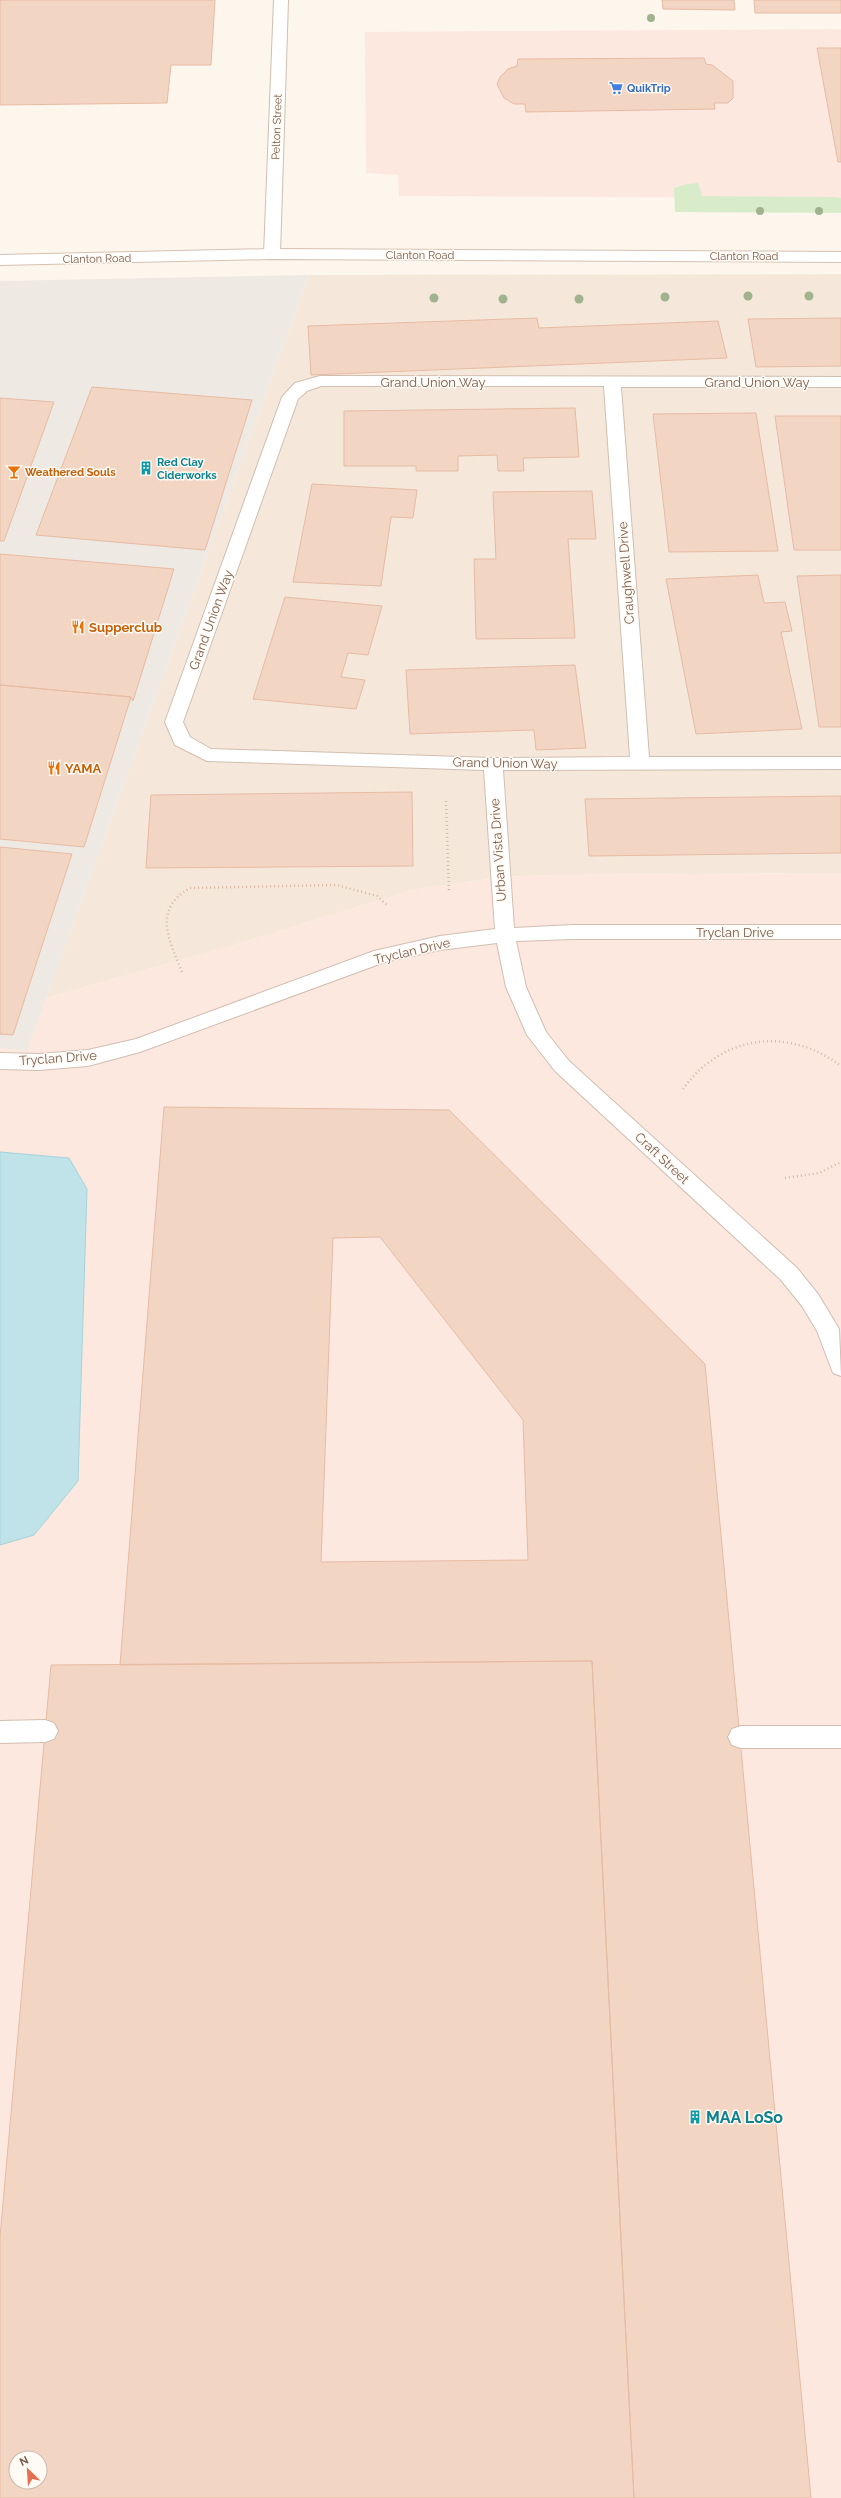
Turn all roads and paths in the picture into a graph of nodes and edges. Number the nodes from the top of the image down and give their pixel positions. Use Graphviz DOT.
graph roads {
  1 [pos="282,0"];
  2 [pos="272,254"];
  3 [pos="841,256"];
  4 [pos="0,260"];
  5 [pos="841,382"];
  6 [pos="612,383"];
  7 [pos="640,763"];
  8 [pos="841,763"];
  9 [pos="494,764"];
  10 [pos="446,796"];
  11 [pos="449,893"];
  12 [pos="388,906"];
  13 [pos="841,932"];
  14 [pos="505,935"];
  15 [pos="182,972"];
  16 [pos="0,1061"];
  17 [pos="840,1065"];
  18 [pos="683,1089"];
  19 [pos="841,1162"];
  20 [pos="785,1178"];
  21 [pos="841,1367"];
  22 [pos="45,1731"];
  23 [pos="0,1732"];
  24 [pos="741,1737"];
  25 [pos="841,1737"];
  1 -- 2 [label="street, Pelton Street"];
  2 -- 3 [label="street, Clanton Road"];
  2 -- 4 [label="street, Clanton Road"];
  5 -- 6 [label="street, Grand Union Way"];
  6 -- 7 [label="street, Craughwell Drive"];
  6 -- 9 [label="street, Grand Union Way"];
  7 -- 8 [label="street, Grand Union Way"];
  7 -- 9 [label="street, Grand Union Way"];
  9 -- 14 [label="street, Urban Vista Drive"];
  10 -- 11 [label="path"];
  12 -- 15 [label="path"];
  13 -- 14 [label="street, Tryclan Drive"];
  14 -- 16 [label="street, Tryclan Drive"];
  14 -- 21 [label="street, Craft Street"];
  17 -- 18 [label="path"];
  19 -- 20 [label="path"];
  22 -- 23 [label="street"];
  24 -- 25 [label="street"];
}
